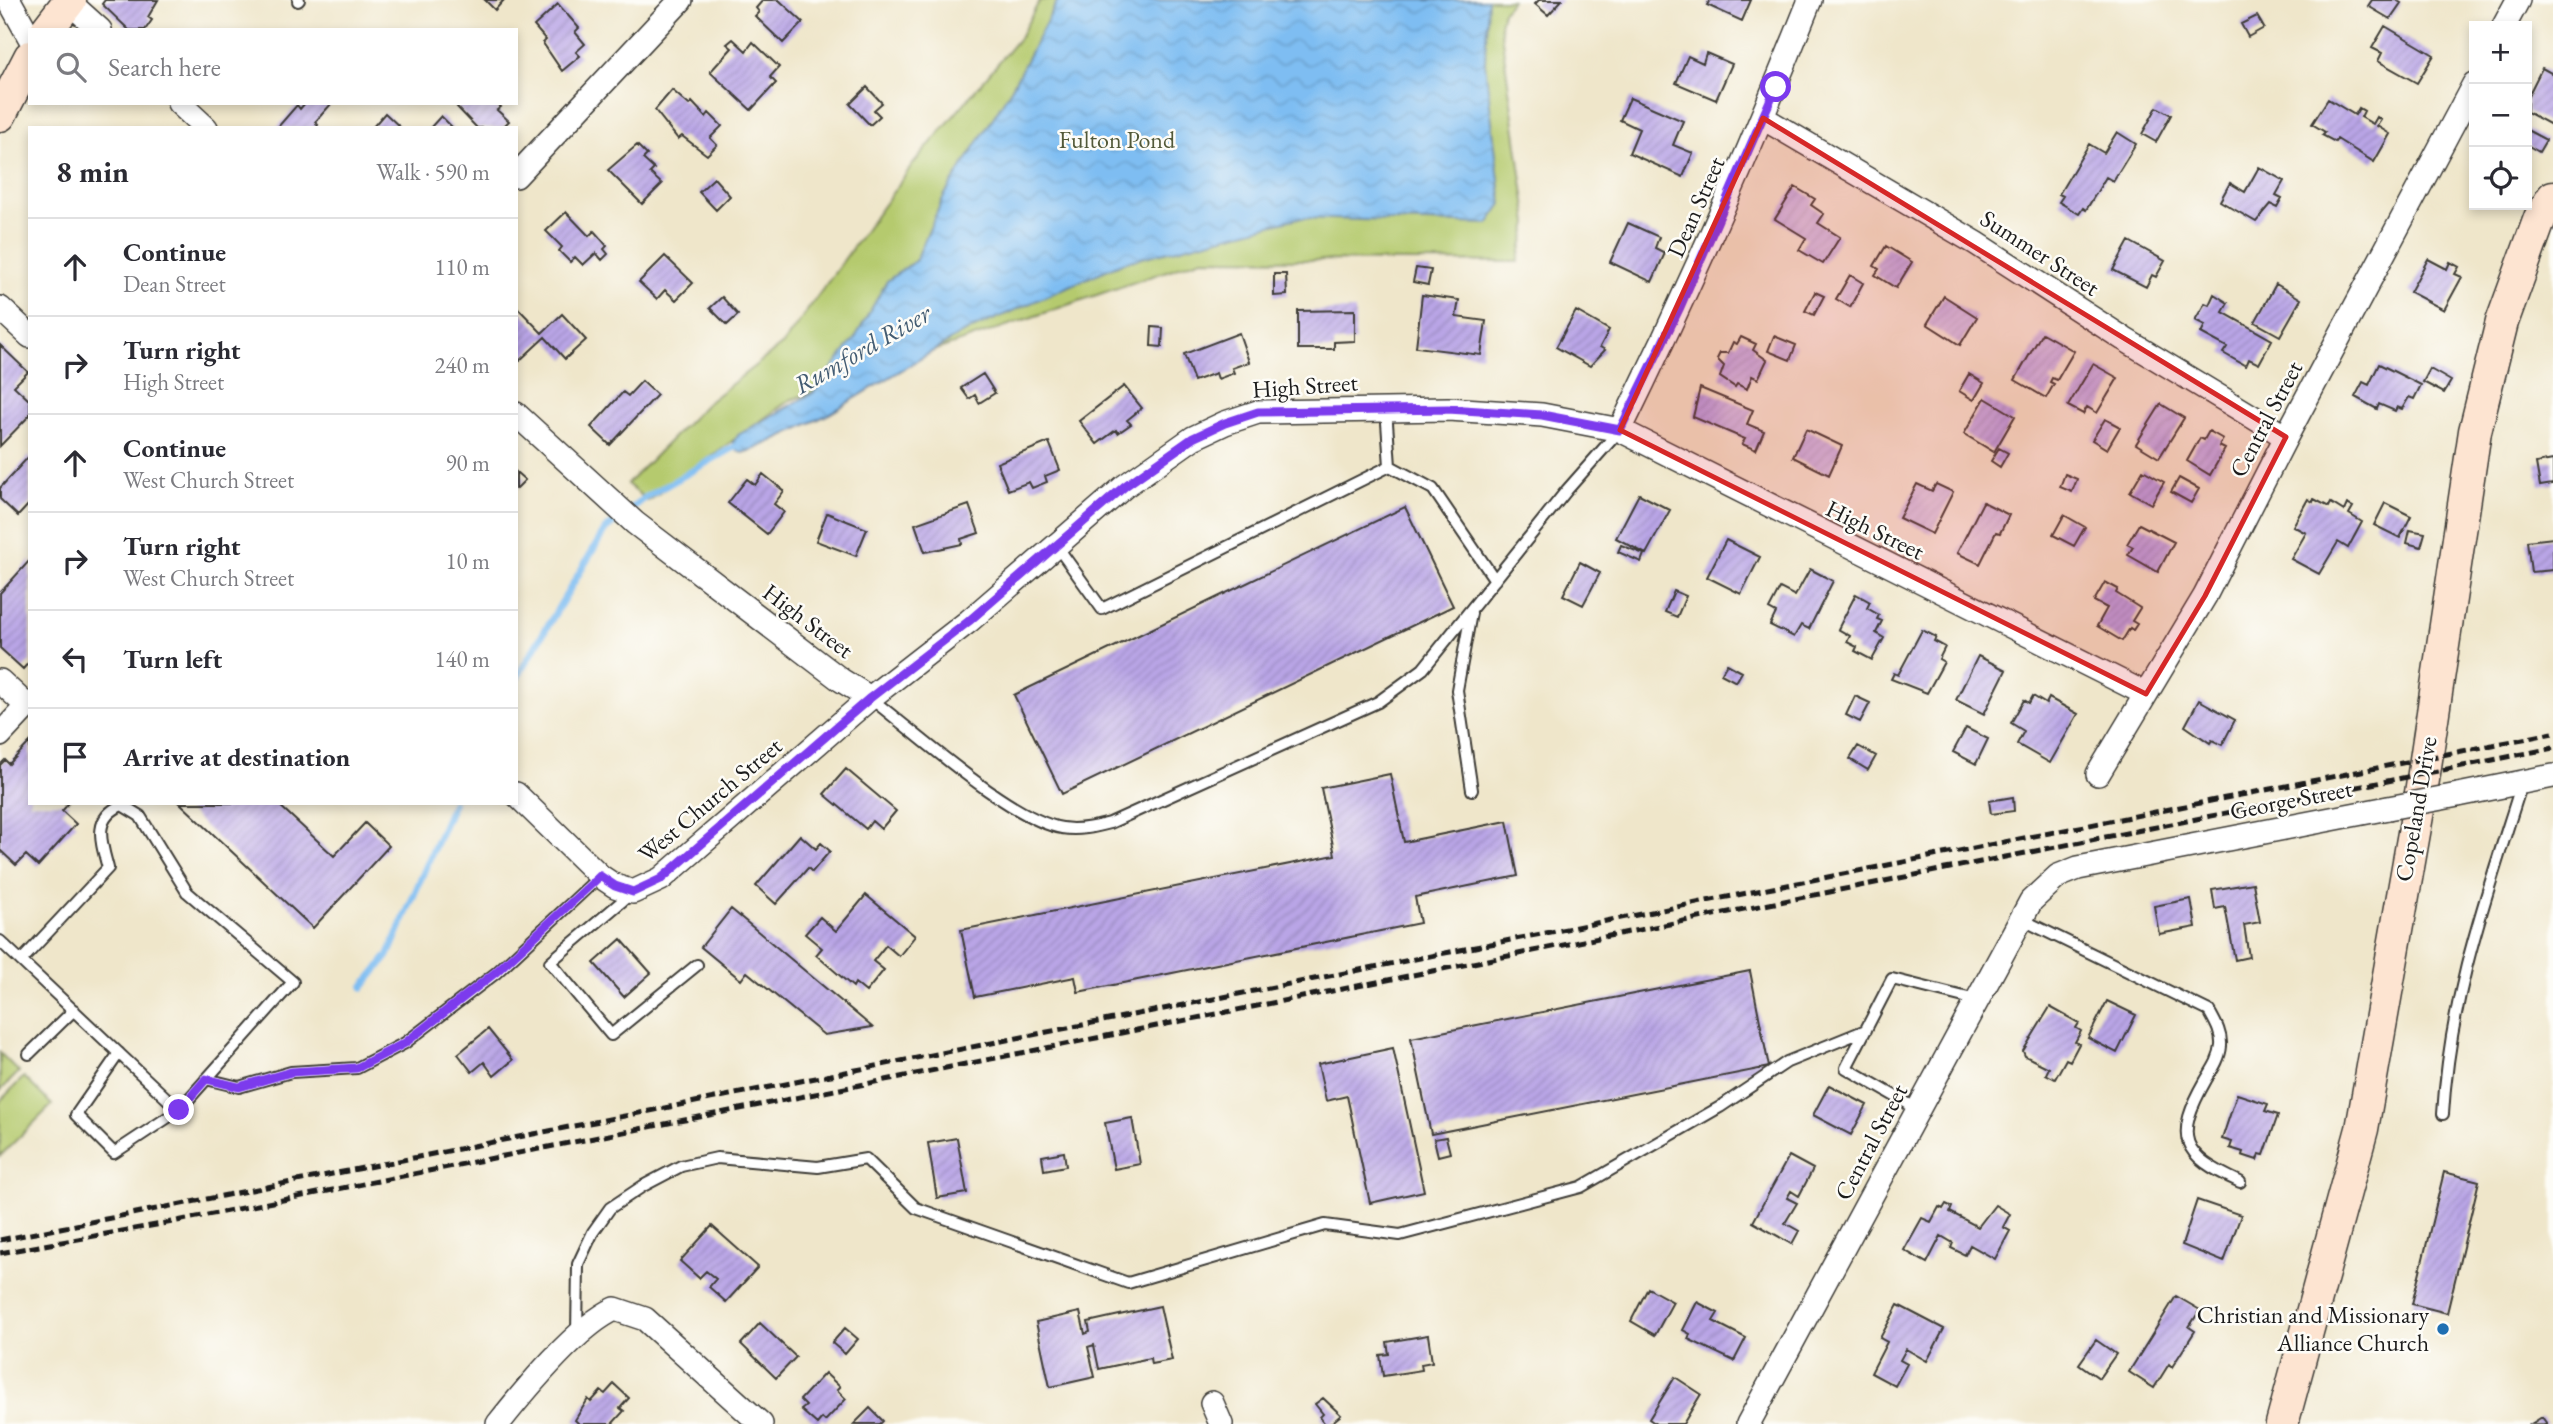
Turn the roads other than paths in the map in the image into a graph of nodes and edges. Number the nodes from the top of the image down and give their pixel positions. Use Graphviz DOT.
graph roads {
  1 [pos="9,0"];
  2 [pos="681,0"];
  3 [pos="1810,0"];
  4 [pos="2518,0"];
  5 [pos="69,1"];
  6 [pos="2507,21"];
  7 [pos="49,28"];
  8 [pos="98,28"];
  9 [pos="28,34"];
  10 [pos="28,57"];
  11 [pos="28,59"];
  12 [pos="0,88"];
  13 [pos="2469,93"];
  14 [pos="181,105"];
  15 [pos="0,115"];
  16 [pos="1763,118"];
  17 [pos="204,126"];
  18 [pos="518,174"];
  19 [pos="2553,197"];
  20 [pos="0,308"];
  21 [pos="28,334"];
  22 [pos="1386,408"];
  23 [pos="518,416"];
  24 [pos="1620,430"];
  25 [pos="2286,437"];
  26 [pos="1390,466"];
  27 [pos="1056,545"];
  28 [pos="1495,580"];
  29 [pos="1472,610"];
  30 [pos="0,681"];
  31 [pos="2146,694"];
  32 [pos="870,698"];
  33 [pos="28,705"];
  34 [pos="0,734"];
  35 [pos="2098,774"];
  36 [pos="2553,776"];
  37 [pos="2522,783"];
  38 [pos="1472,790"];
  39 [pos="518,796"];
  40 [pos="600,876"];
  41 [pos="2043,887"];
  42 [pos="633,892"];
  43 [pos="2021,919"];
  44 [pos="0,941"];
  45 [pos="21,961"];
  46 [pos="697,965"];
  47 [pos="1976,1000"];
  48 [pos="74,1010"];
  49 [pos="1866,1030"];
  50 [pos="119,1053"];
  51 [pos="29,1054"];
  52 [pos="206,1079"];
  53 [pos="179,1110"];
  54 [pos="1919,1110"];
  55 [pos="2443,1114"];
  56 [pos="2240,1182"];
  57 [pos="577,1337"];
  58 [pos="499,1424"];
  59 [pos="761,1424"];
  60 [pos="1748,1424"];
  61 [pos="2282,1424"];
  1 -- 9 [label="street"];
  2 -- 18 [label="street"];
  3 -- 16 [label="street, Dean Street"];
  4 -- 6 [label="street"];
  5 -- 7 [label="main road"];
  5 -- 8 [label="street"];
  10 -- 12 [label="main road"];
  11 -- 15 [label="main road"];
  13 -- 25 [label="street, Central Street"];
  14 -- 17 [label="street"];
  16 -- 24 [label="street, Dean Street"];
  16 -- 25 [label="street, Summer Street"];
  19 -- 61 [label="main road, Copeland Drive"];
  20 -- 21 [label="street"];
  22 -- 24 [label="street, High Street"];
  22 -- 26 [label="lane"];
  22 -- 27 [label="street, High Street"];
  23 -- 32 [label="street, High Street"];
  24 -- 28 [label="lane"];
  24 -- 31 [label="street, High Street"];
  25 -- 31 [label="street, Central Street"];
  26 -- 27 [label="lane"];
  26 -- 28 [label="lane"];
  27 -- 32 [label="street, High Street"];
  28 -- 29 [label="lane"];
  29 -- 32 [label="lane"];
  29 -- 38 [label="lane"];
  30 -- 33 [label="street"];
  31 -- 35 [label="street, Central Street"];
  32 -- 42 [label="street, West Church Street"];
  33 -- 34 [label="street"];
  36 -- 37 [label="street, George Street"];
  37 -- 41 [label="street, George Street, bridge"];
  37 -- 55 [label="lane"];
  39 -- 40 [label="street, West Church Street"];
  40 -- 42 [label="street, West Church Street"];
  40 -- 52 [label="lane"];
  41 -- 43 [label="street, Central Street"];
  42 -- 46 [label="lane"];
  43 -- 47 [label="street, Central Street"];
  43 -- 56 [label="lane"];
  44 -- 45 [label="lane"];
  45 -- 48 [label="lane"];
  45 -- 52 [label="lane"];
  47 -- 49 [label="lane"];
  47 -- 54 [label="street, Central Street"];
  48 -- 50 [label="lane"];
  48 -- 51 [label="lane"];
  49 -- 54 [label="lane"];
  49 -- 57 [label="lane"];
  50 -- 53 [label="lane"];
  50 -- 53 [label="lane"];
  52 -- 53 [label="lane"];
  54 -- 60 [label="street, Central Street"];
  57 -- 58 [label="street"];
  57 -- 59 [label="street"];
}
